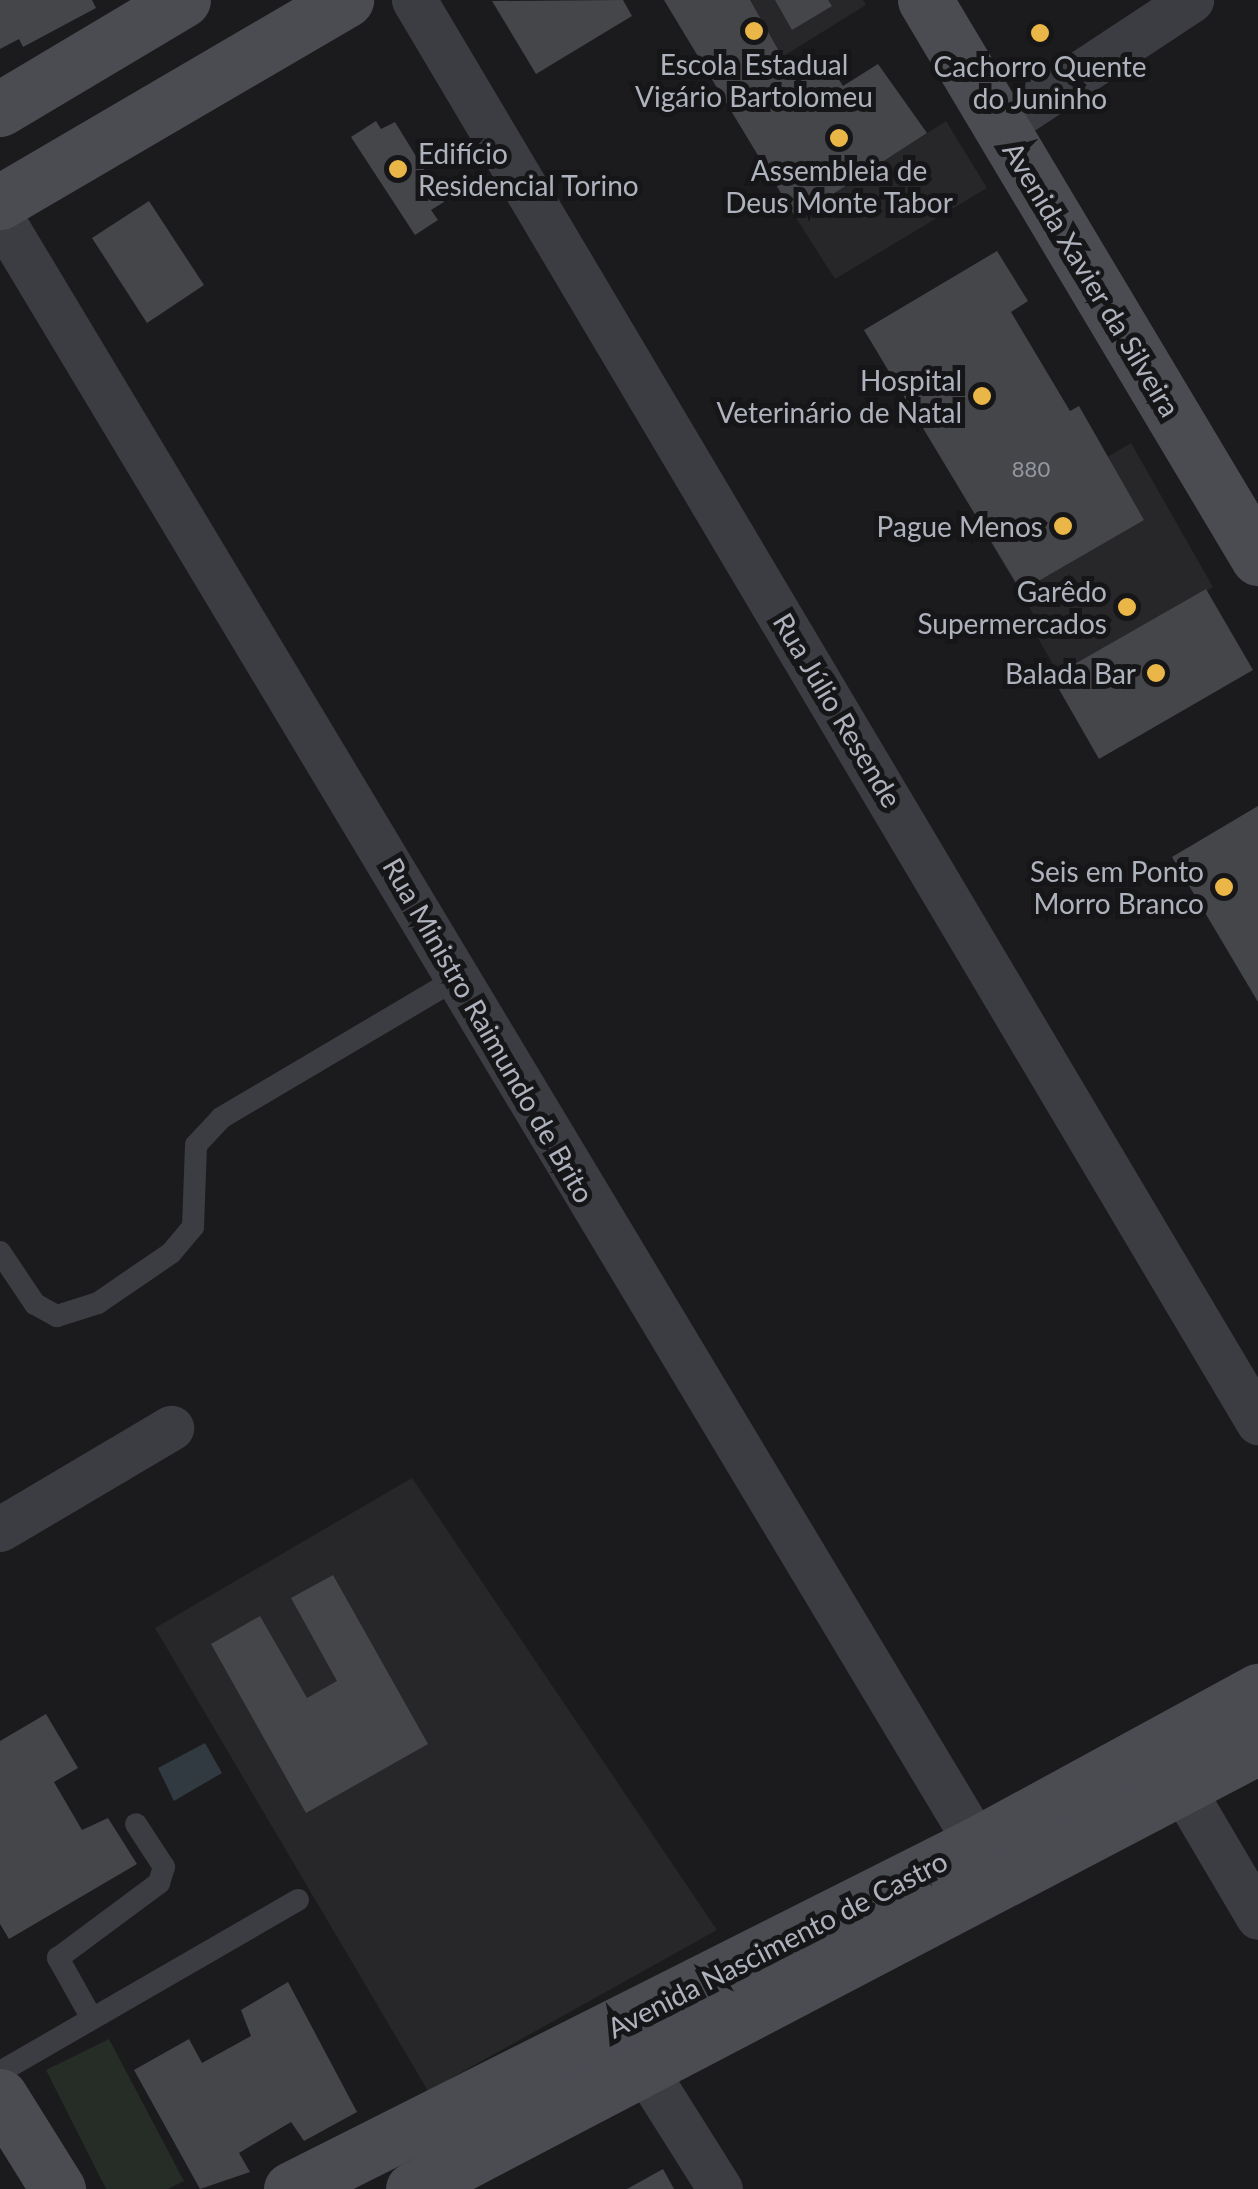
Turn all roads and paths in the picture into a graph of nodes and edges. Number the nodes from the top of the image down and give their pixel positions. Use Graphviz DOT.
graph roads {
  1 [pos="183,0"];
  2 [pos="346,0"];
  3 [pos="414,0"];
  4 [pos="925,0"];
  5 [pos="1191,0"];
  6 [pos="0,109"];
  7 [pos="1000,126"];
  8 [pos="0,202"];
  9 [pos="0,216"];
  10 [pos="1258,558"];
  11 [pos="461,976"];
  12 [pos="0,1252"];
  13 [pos="1258,1422"];
  14 [pos="170,1428"];
  15 [pos="0,1529"];
  16 [pos="1258,1691"];
  17 [pos="1258,1746"];
  18 [pos="1168,1765"];
  19 [pos="136,1824"];
  20 [pos="977,1844"];
  21 [pos="298,1900"];
  22 [pos="1258,1917"];
  23 [pos="91,2017"];
  24 [pos="629,2045"];
  25 [pos="0,2072"];
  26 [pos="0,2096"];
  27 [pos="354,2175"];
  28 [pos="58,2189"];
  29 [pos="290,2189"];
  30 [pos="413,2189"];
  31 [pos="720,2189"];
  1 -- 6 [label="main road"];
  2 -- 8 [label="main road"];
  3 -- 13 [label="street, Rua Júlio Resende"];
  4 -- 7 [label="main road, Avenida Xavier da Silveira"];
  5 -- 7 [label="street"];
  7 -- 10 [label="main road, Avenida Xavier da Silveira"];
  9 -- 11 [label="street, Rua Ministro Raimundo de Brito"];
  11 -- 12 [label="lane"];
  11 -- 20 [label="street, Rua Ministro Raimundo de Brito"];
  14 -- 15 [label="street"];
  16 -- 18 [label="main road, Avenida Nascimento de Castro"];
  17 -- 18 [label="main road, Avenida Nascimento de Castro"];
  18 -- 20 [label="main road, Avenida Nascimento de Castro"];
  18 -- 22 [label="street"];
  18 -- 24 [label="main road, Avenida Nascimento de Castro"];
  19 -- 23 [label="lane"];
  20 -- 24 [label="main road, Avenida Nascimento de Castro"];
  21 -- 23 [label="lane"];
  23 -- 25 [label="lane"];
  24 -- 27 [label="main road, Avenida Nascimento de Castro"];
  24 -- 30 [label="main road, Avenida Nascimento de Castro"];
  24 -- 31 [label="street"];
  26 -- 28 [label="main road"];
  27 -- 29 [label="main road, Avenida Nascimento de Castro"];
}
